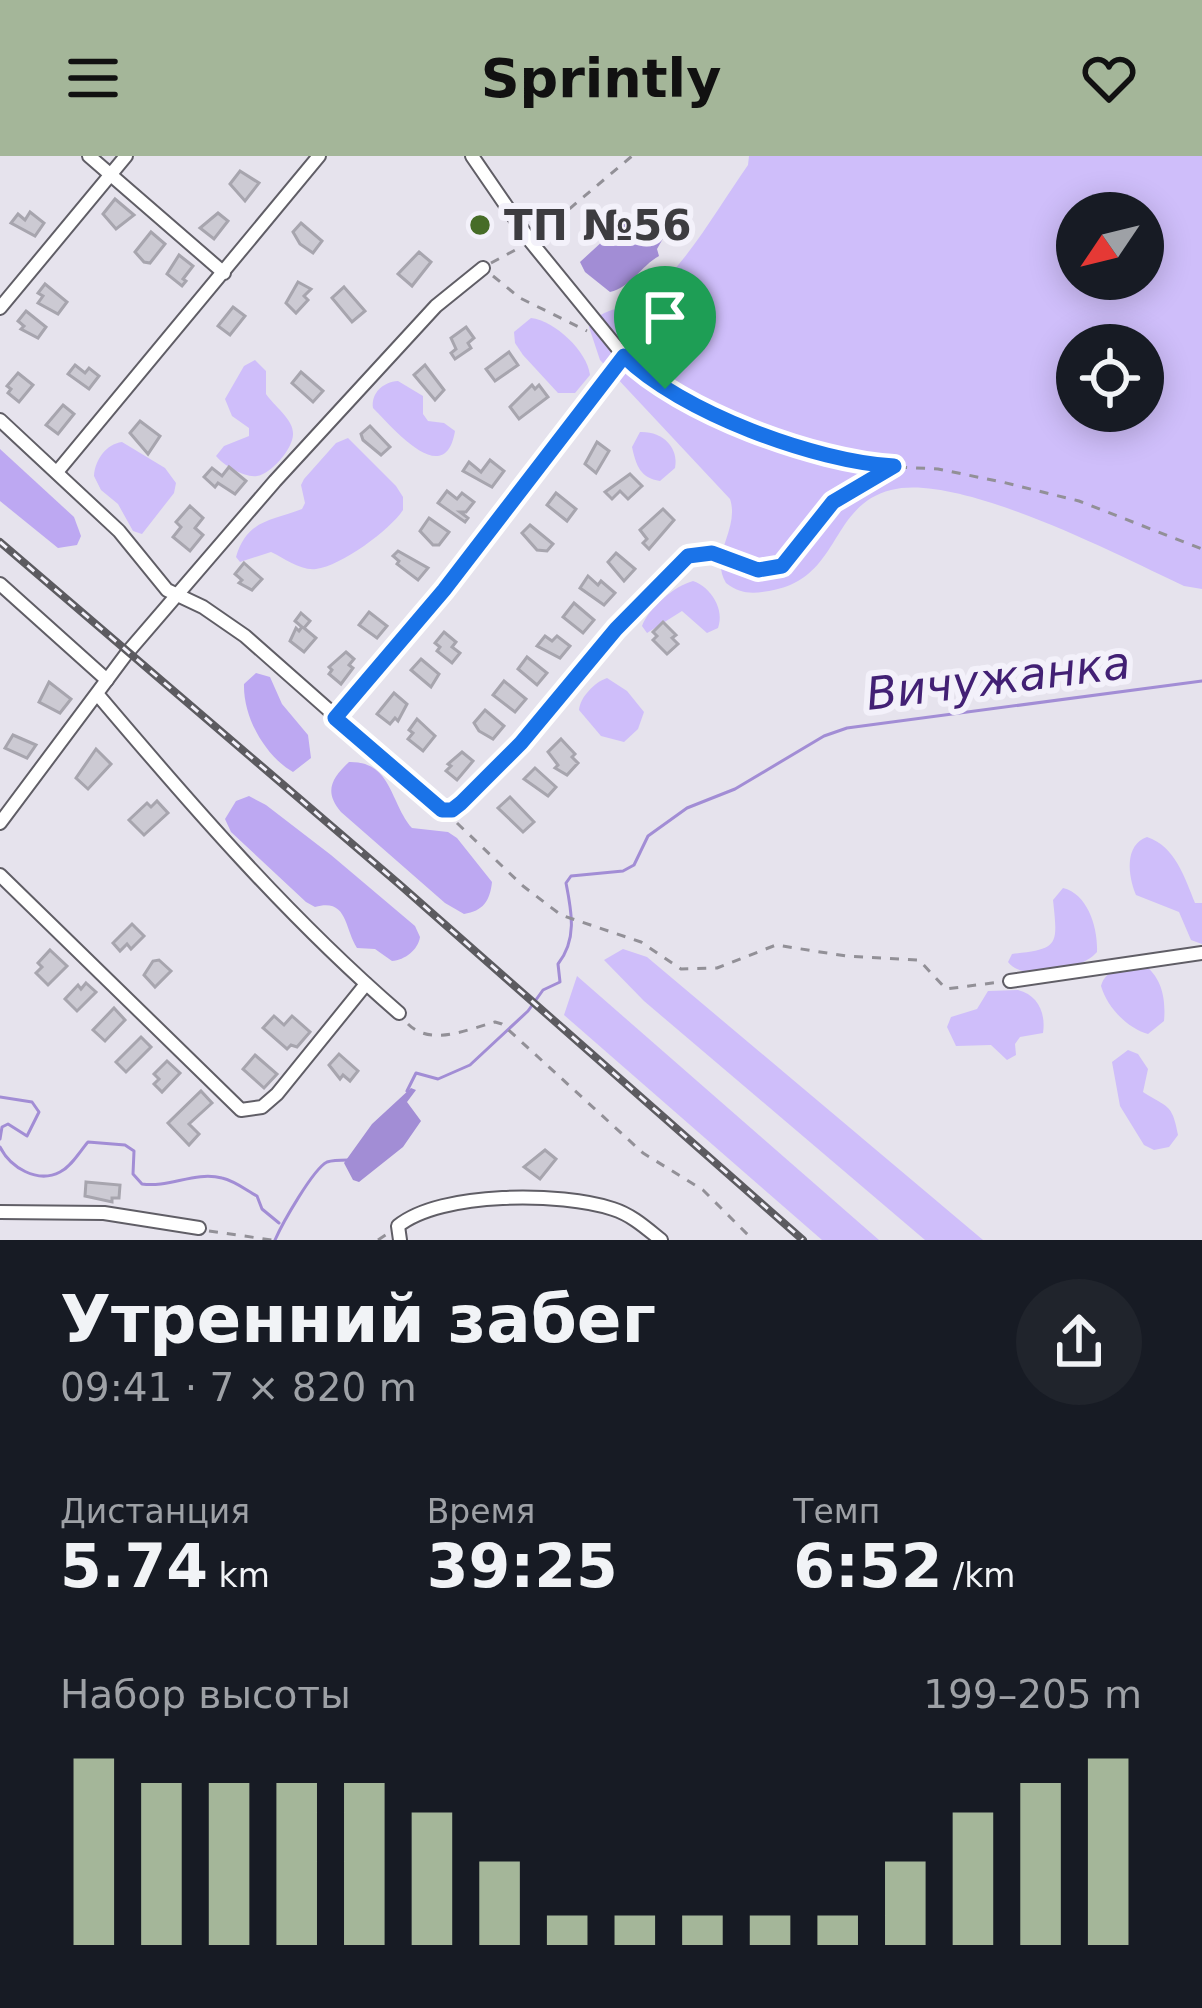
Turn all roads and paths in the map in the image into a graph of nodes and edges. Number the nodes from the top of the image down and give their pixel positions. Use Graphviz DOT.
graph roads {
  1 [pos="89,156"];
  2 [pos="126,156"];
  3 [pos="319,156"];
  4 [pos="472,156"];
  5 [pos="632,156"];
  6 [pos="110,174"];
  7 [pos="531,242"];
  8 [pos="483,268"];
  9 [pos="224,273"];
  10 [pos="0,308"];
  11 [pos="610,343"];
  12 [pos="624,356"];
  13 [pos="0,420"];
  14 [pos="894,466"];
  15 [pos="537,469"];
  16 [pos="57,472"];
  17 [pos="1202,548"];
  18 [pos="688,556"];
  19 [pos="0,584"];
  20 [pos="179,596"];
  21 [pos="107,680"];
  22 [pos="98,694"];
  23 [pos="335,718"];
  24 [pos="442,810"];
  25 [pos="0,823"];
  26 [pos="0,874"];
  27 [pos="1202,953"];
  28 [pos="1010,981"];
  29 [pos="366,984"];
  30 [pos="399,1013"];
  31 [pos="0,1212"];
  32 [pos="199,1228"];
  33 [pos="399,1233"];
  34 [pos="272,1240"];
  35 [pos="661,1240"];
  36 [pos="753,1240"];
  1 -- 6 [label="street"];
  2 -- 6 [label="street"];
  3 -- 9 [label="street"];
  4 -- 7 [label="street"];
  5 -- 7 [label="path"];
  6 -- 9 [label="street"];
  6 -- 10 [label="street"];
  7 -- 8 [label="path"];
  7 -- 11 [label="street"];
  8 -- 11 [label="path"];
  8 -- 20 [label="street"];
  9 -- 16 [label="street"];
  11 -- 12 [label="street"];
  12 -- 14 [label="path"];
  12 -- 15 [label="path"];
  13 -- 16 [label="street"];
  14 -- 17 [label="path"];
  14 -- 18 [label="path"];
  15 -- 23 [label="street"];
  16 -- 20 [label="street"];
  18 -- 24 [label="street"];
  19 -- 21 [label="street"];
  20 -- 21 [label="street"];
  20 -- 23 [label="street"];
  21 -- 22 [label="street"];
  22 -- 25 [label="street"];
  22 -- 29 [label="street"];
  23 -- 24 [label="street"];
  24 -- 28 [label="path"];
  26 -- 29 [label="street"];
  27 -- 28 [label="street"];
  29 -- 30 [label="street"];
  30 -- 36 [label="path"];
  31 -- 32 [label="street"];
  32 -- 34 [label="path"];
  33 -- 35 [label="street"];
}
